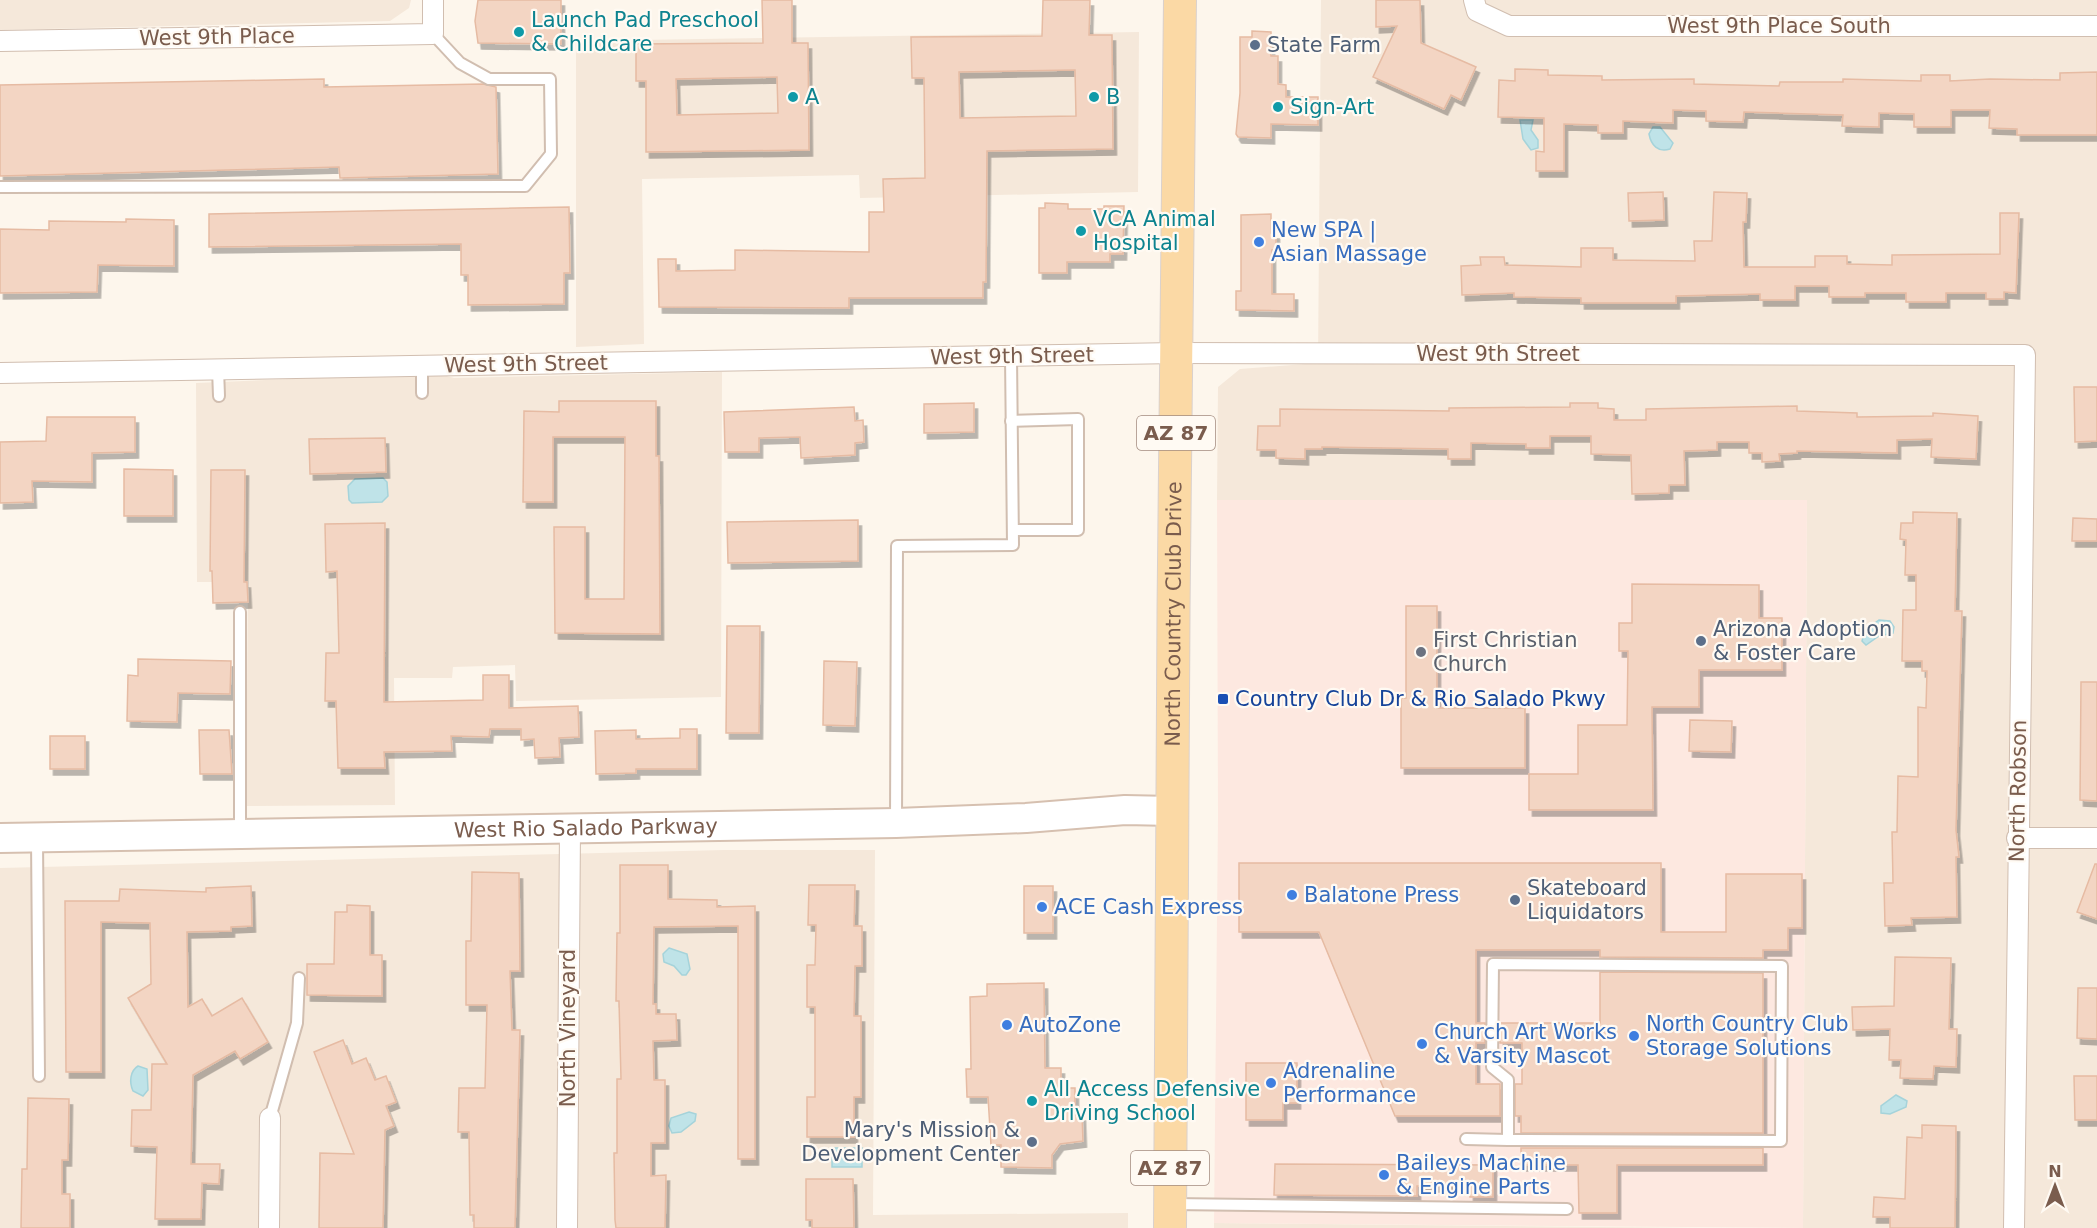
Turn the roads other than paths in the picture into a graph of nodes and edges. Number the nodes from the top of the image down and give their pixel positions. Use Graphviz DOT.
graph roads {
  1 [pos="432,0"];
  2 [pos="1180,0"];
  3 [pos="1474,0"];
  4 [pos="2097,26"];
  5 [pos="433,34"];
  6 [pos="0,41"];
  7 [pos="0,187"];
  8 [pos="1176,353"];
  9 [pos="2025,355"];
  10 [pos="1011,356"];
  11 [pos="422,366"];
  12 [pos="218,369"];
  13 [pos="0,373"];
  14 [pos="422,393"];
  15 [pos="219,396"];
  16 [pos="1011,420"];
  17 [pos="1013,530"];
  18 [pos="240,612"];
  19 [pos="1172,811"];
  20 [pos="896,823"];
  21 [pos="570,828"];
  22 [pos="240,833"];
  23 [pos="37,837"];
  24 [pos="0,838"];
  25 [pos="2017,838"];
  26 [pos="2097,838"];
  27 [pos="299,978"];
  28 [pos="39,1076"];
  29 [pos="270,1118"];
  30 [pos="1466,1139"];
  31 [pos="1508,1140"];
  32 [pos="1567,1209"];
  33 [pos="1170,1216"];
  34 [pos="269,1228"];
  35 [pos="567,1228"];
  36 [pos="2014,1228"];
  1 -- 5 [label="street"];
  2 -- 8 [label="main road, North Country Club Drive / AZ 87"];
  3 -- 4 [label="street, West 9th Place South"];
  5 -- 6 [label="street, West 9th Place"];
  5 -- 7 [label="lane"];
  8 -- 9 [label="street, West 9th Street"];
  8 -- 10 [label="street, West 9th Street"];
  8 -- 19 [label="main road, North Country Club Drive / AZ 87"];
  9 -- 25 [label="street, North Robson"];
  10 -- 11 [label="street, West 9th Street"];
  10 -- 16 [label="lane"];
  11 -- 12 [label="street, West 9th Street"];
  11 -- 14 [label="lane"];
  12 -- 13 [label="street, West 9th Street"];
  12 -- 15 [label="lane"];
  16 -- 17 [label="lane"];
  16 -- 17 [label="lane"];
  17 -- 20 [label="lane"];
  18 -- 22 [label="lane"];
  19 -- 20 [label="main road, West Rio Salado Parkway"];
  19 -- 33 [label="main road, North Country Club Drive / AZ 87"];
  20 -- 21 [label="main road, West Rio Salado Parkway"];
  21 -- 22 [label="main road, West Rio Salado Parkway"];
  21 -- 35 [label="street, North Vineyard"];
  22 -- 23 [label="main road, West Rio Salado Parkway"];
  23 -- 24 [label="main road, West Rio Salado Parkway"];
  23 -- 28 [label="lane"];
  25 -- 26 [label="street"];
  25 -- 36 [label="street, North Robson"];
  27 -- 29 [label="lane"];
  29 -- 34 [label="street"];
  30 -- 31 [label="lane"];
  31 -- 31 [label="lane"];
  32 -- 33 [label="lane"];
}
